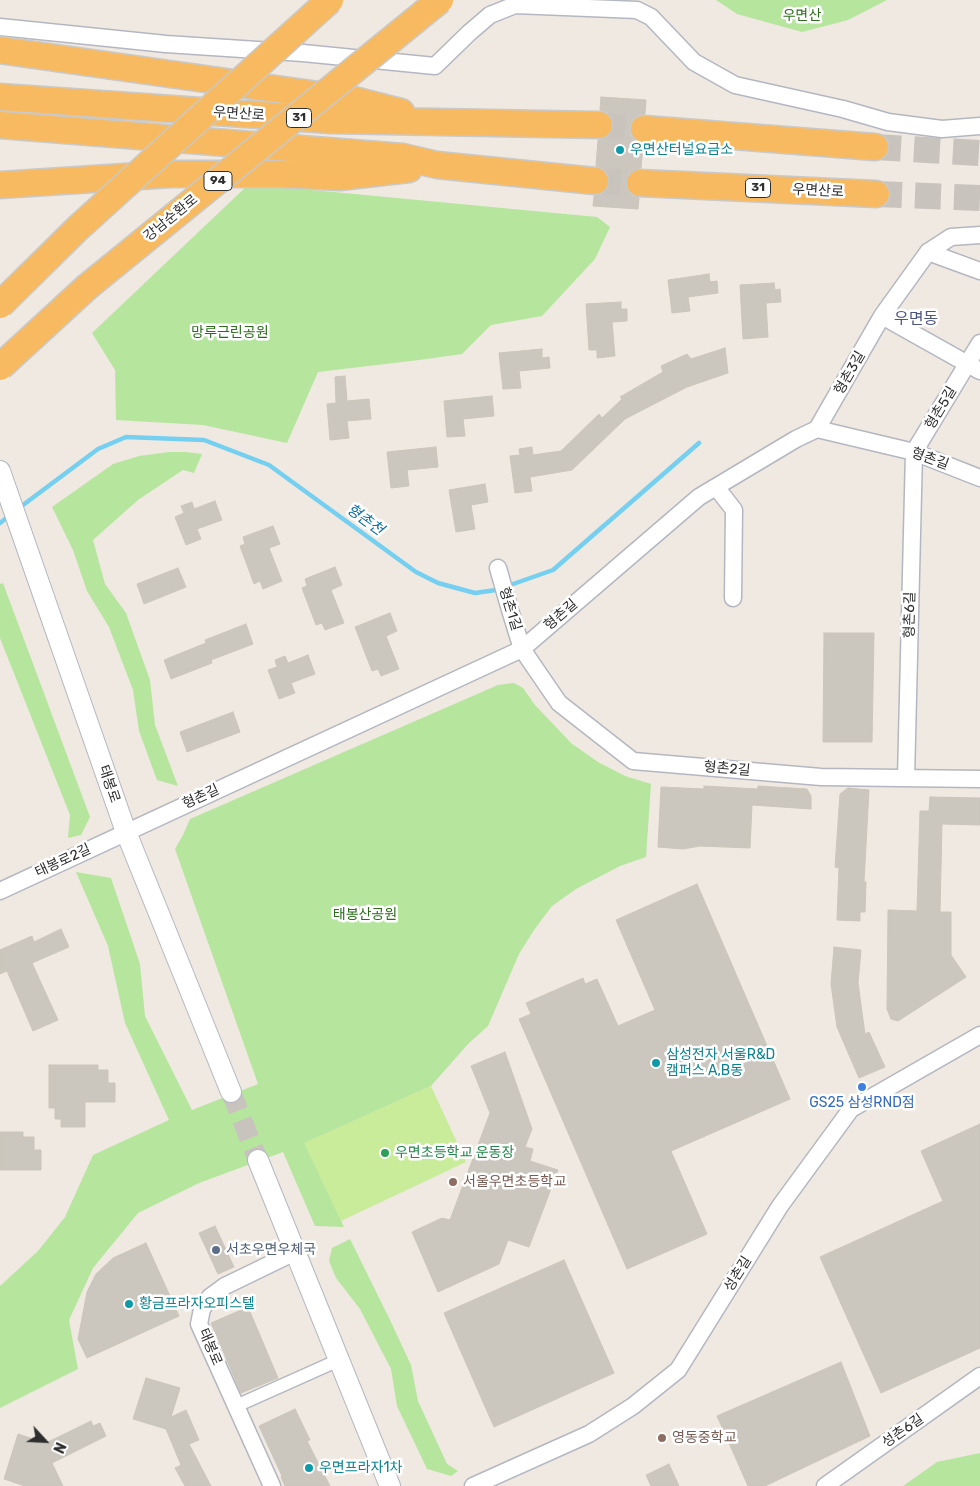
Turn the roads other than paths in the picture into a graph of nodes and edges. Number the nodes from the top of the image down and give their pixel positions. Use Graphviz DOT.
graph roads {
  1 [pos="330,0"];
  2 [pos="440,0"];
  3 [pos="0,27"];
  4 [pos="0,50"];
  5 [pos="0,97"];
  6 [pos="443,123"];
  7 [pos="0,125"];
  8 [pos="599,125"];
  9 [pos="980,126"];
  10 [pos="644,129"];
  11 [pos="875,147"];
  12 [pos="437,166"];
  13 [pos="595,180"];
  14 [pos="640,182"];
  15 [pos="0,186"];
  16 [pos="876,194"];
  17 [pos="980,235"];
  18 [pos="928,252"];
  19 [pos="980,271"];
  20 [pos="0,305"];
  21 [pos="882,316"];
  22 [pos="980,343"];
  23 [pos="0,367"];
  24 [pos="974,368"];
  25 [pos="817,429"];
  26 [pos="914,452"];
  27 [pos="0,471"];
  28 [pos="980,478"];
  29 [pos="716,487"];
  30 [pos="498,568"];
  31 [pos="733,598"];
  32 [pos="522,649"];
  33 [pos="906,778"];
  34 [pos="980,779"];
  35 [pos="126,832"];
  36 [pos="0,891"];
  37 [pos="980,1035"];
  38 [pos="230,1092"];
  39 [pos="258,1160"];
  40 [pos="295,1252"];
  41 [pos="339,1360"];
  42 [pos="980,1376"];
  43 [pos="236,1406"];
  44 [pos="272,1486"];
  45 [pos="390,1486"];
  46 [pos="473,1486"];
  47 [pos="826,1486"];
  1 -- 20 [label="highway, bridge"];
  2 -- 23 [label="highway, 강남순환로 / 94, bridge"];
  3 -- 9 [label="street"];
  4 -- 6 [label="highway"];
  5 -- 6 [label="highway, 우면산로 / 31"];
  6 -- 8 [label="highway, 우면산로 / 31"];
  7 -- 12 [label="highway, 31"];
  10 -- 11 [label="highway"];
  12 -- 13 [label="highway, 31"];
  12 -- 15 [label="highway"];
  14 -- 16 [label="highway, 우면산로 / 31"];
  17 -- 18 [label="street"];
  18 -- 19 [label="street"];
  18 -- 21 [label="street, 형촌3길"];
  21 -- 24 [label="street"];
  21 -- 25 [label="street, 형촌3길"];
  22 -- 24 [label="street, 형촌5길"];
  24 -- 26 [label="street, 형촌5길"];
  25 -- 26 [label="street, 형촌길"];
  25 -- 29 [label="street, 형촌길"];
  26 -- 28 [label="street, 형촌길"];
  26 -- 33 [label="street, 형촌6길"];
  27 -- 35 [label="street, 태봉로"];
  29 -- 31 [label="street"];
  29 -- 32 [label="street, 형촌길"];
  30 -- 32 [label="street, 형촌1길"];
  32 -- 33 [label="street, 형촌2길"];
  32 -- 35 [label="street, 형촌길"];
  33 -- 34 [label="street, 형촌2길"];
  35 -- 36 [label="street, 태봉로2길"];
  35 -- 38 [label="street, 태봉로"];
  37 -- 46 [label="street, 성촌길"];
  39 -- 40 [label="street"];
  40 -- 41 [label="street"];
  40 -- 43 [label="street, 태봉로"];
  41 -- 43 [label="street"];
  41 -- 45 [label="street"];
  42 -- 47 [label="street, 성촌6길"];
  43 -- 44 [label="street, 태봉로"];
}
